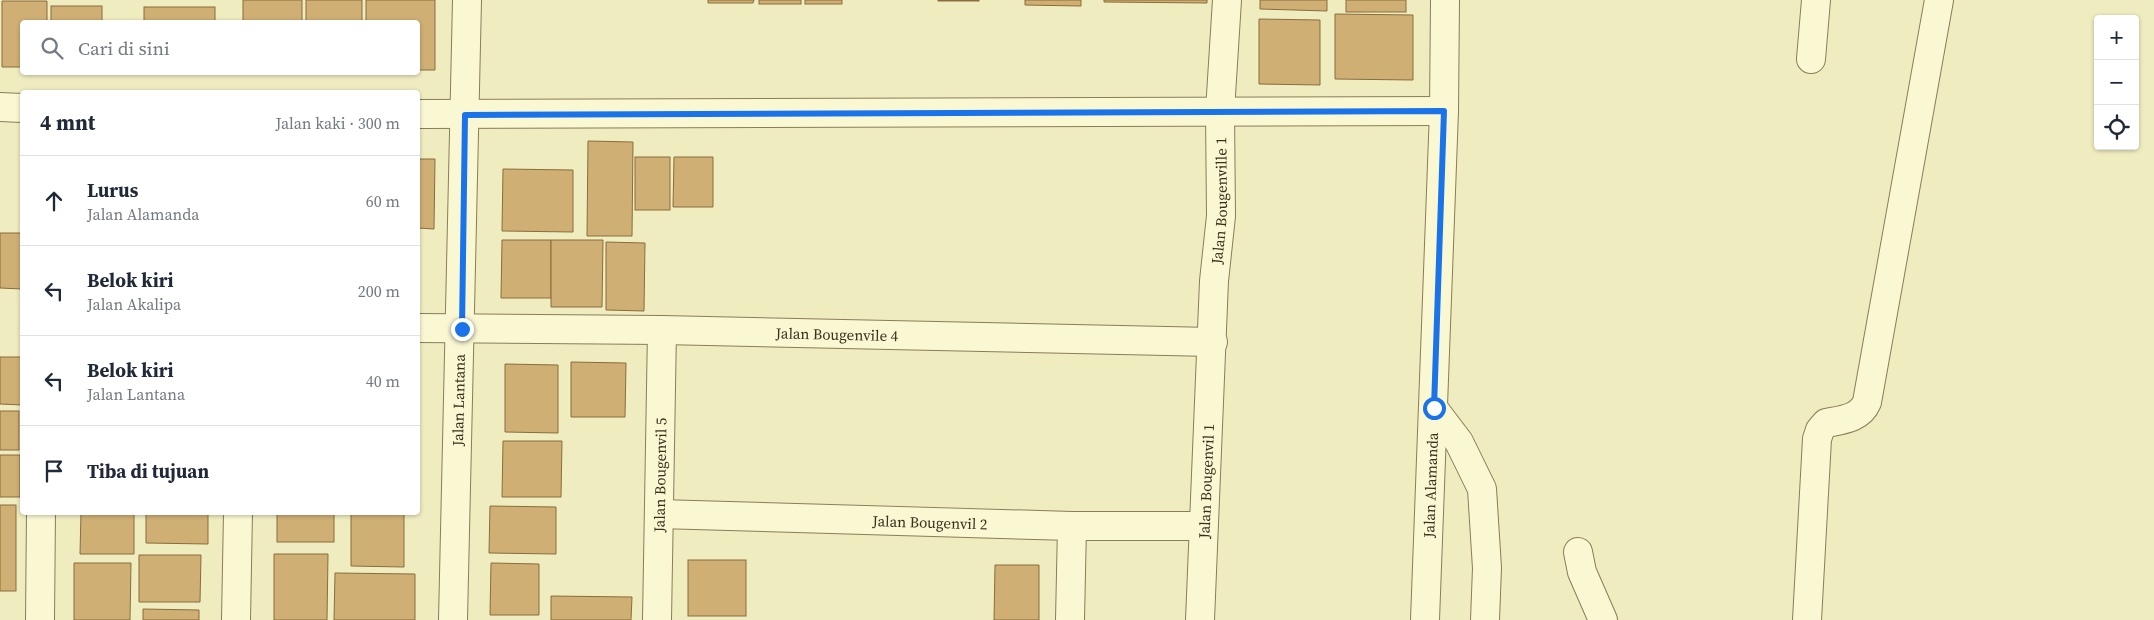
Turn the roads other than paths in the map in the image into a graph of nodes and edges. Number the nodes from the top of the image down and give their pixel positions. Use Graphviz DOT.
graph roads {
  1 [pos="467,0"];
  2 [pos="1227,0"];
  3 [pos="1445,0"];
  4 [pos="1816,0"];
  5 [pos="1939,0"];
  6 [pos="1811,59"];
  7 [pos="0,107"];
  8 [pos="20,108"];
  9 [pos="1220,111"];
  10 [pos="1444,111"];
  11 [pos="420,114"];
  12 [pos="465,115"];
  13 [pos="420,328"];
  14 [pos="462,329"];
  15 [pos="662,330"];
  16 [pos="1213,342"];
  17 [pos="1434,408"];
  18 [pos="659,514"];
  19 [pos="41,515"];
  20 [pos="238,515"];
  21 [pos="1072,526"];
  22 [pos="1202,526"];
  23 [pos="1578,552"];
  24 [pos="40,620"];
  25 [pos="236,620"];
  26 [pos="454,620"];
  27 [pos="657,620"];
  28 [pos="1070,620"];
  29 [pos="1200,620"];
  30 [pos="1425,620"];
  31 [pos="1485,620"];
  32 [pos="1603,620"];
  33 [pos="1807,620"];
  1 -- 12 [label="street, Jalan Lantana"];
  2 -- 9 [label="street, Jalan Bougenville 1"];
  3 -- 10 [label="street, Jalan Alamanda"];
  4 -- 6 [label="street"];
  5 -- 33 [label="street"];
  7 -- 8 [label="street"];
  9 -- 10 [label="street"];
  9 -- 12 [label="street"];
  9 -- 16 [label="street, Jalan Bougenville 1"];
  10 -- 17 [label="street, Jalan Alamanda"];
  11 -- 12 [label="street"];
  12 -- 14 [label="street, Jalan Lantana"];
  13 -- 14 [label="street, Jalan Bougenvile 4"];
  14 -- 15 [label="street, Jalan Bougenvile 4"];
  14 -- 26 [label="street, Jalan Lantana"];
  15 -- 16 [label="street, Jalan Bougenvile 4"];
  15 -- 18 [label="street, Jalan Bougenvil 5"];
  16 -- 22 [label="street, Jalan Bougenvil 1"];
  17 -- 30 [label="street, Jalan Alamanda"];
  17 -- 31 [label="street"];
  18 -- 21 [label="street, Jalan Bougenvil 2"];
  18 -- 27 [label="street, Jalan Bougenvil 5"];
  19 -- 24 [label="street"];
  20 -- 25 [label="street"];
  21 -- 22 [label="street, Jalan Bougenvil 2"];
  21 -- 28 [label="street"];
  22 -- 29 [label="street, Jalan Bougenvil 1"];
  23 -- 32 [label="street"];
}
